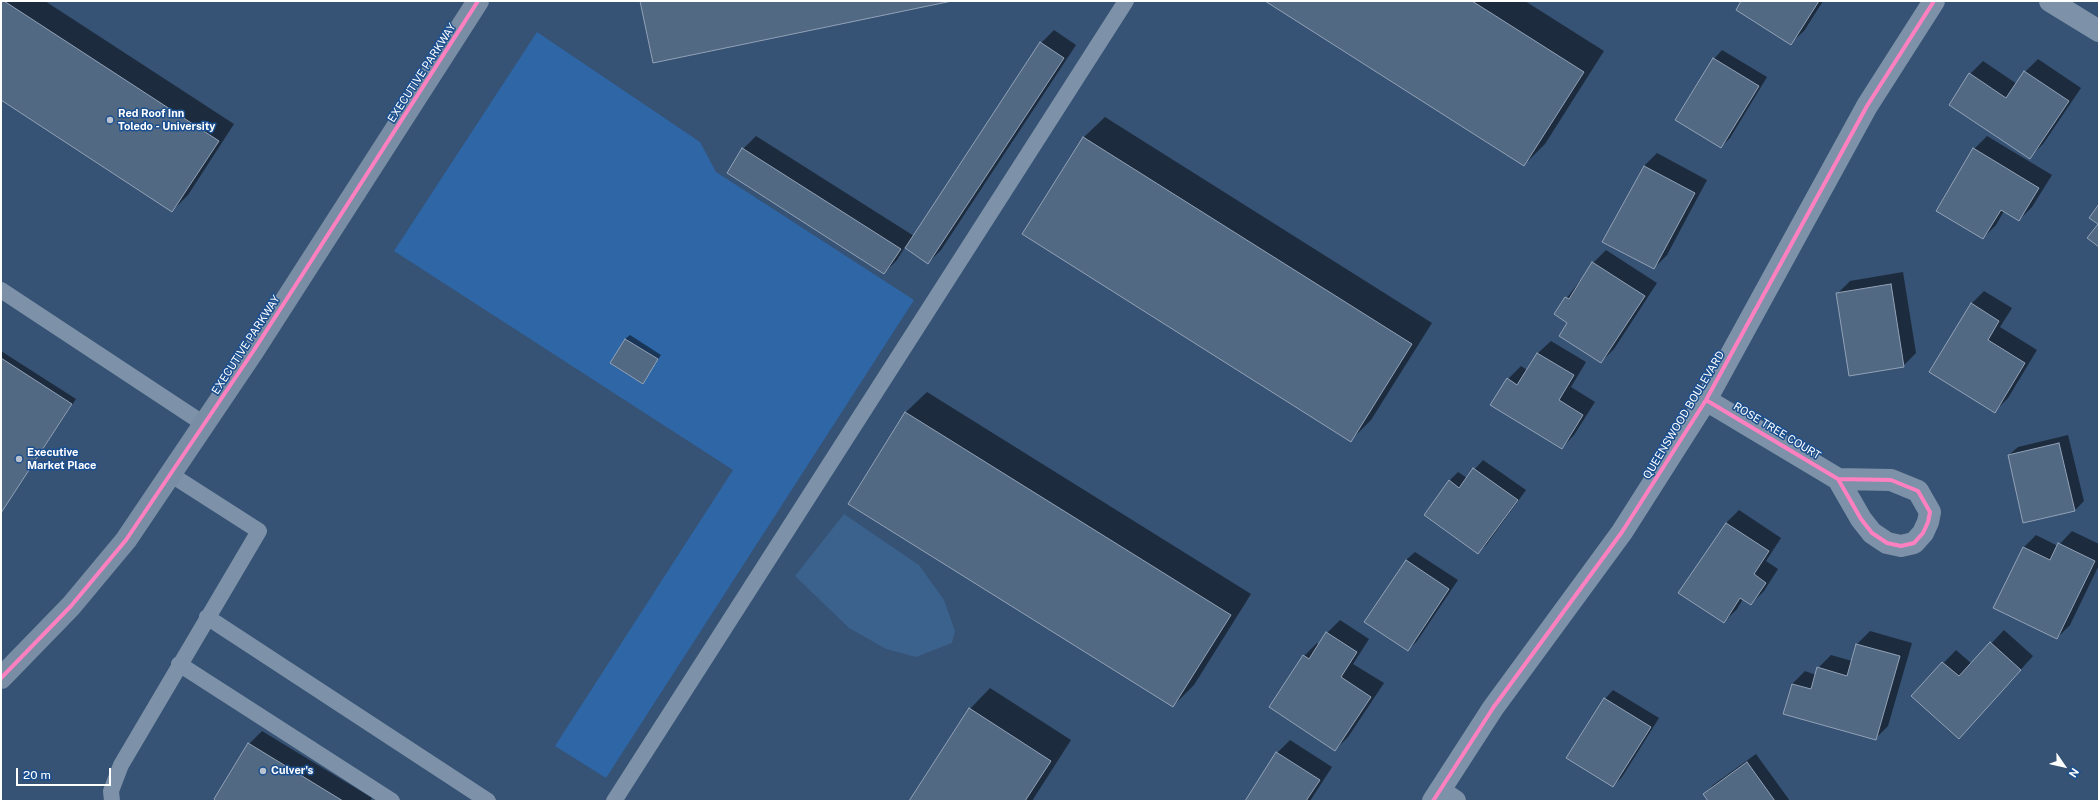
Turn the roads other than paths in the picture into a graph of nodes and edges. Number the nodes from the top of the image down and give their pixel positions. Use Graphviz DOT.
graph roads {
  1 [pos="478,1"];
  2 [pos="1126,1"];
  3 [pos="1934,1"];
  4 [pos="2050,1"];
  5 [pos="2099,30"];
  6 [pos="1,290"];
  7 [pos="1706,400"];
  8 [pos="204,424"];
  9 [pos="170,474"];
  10 [pos="1838,479"];
  11 [pos="207,617"];
  12 [pos="179,664"];
  13 [pos="1,678"];
  14 [pos="1443,798"];
  15 [pos="112,801"];
  16 [pos="392,801"];
  17 [pos="488,801"];
  18 [pos="614,801"];
  1 -- 8 [label="street, EXECUTIVE PARKWAY"];
  2 -- 18 [label="lane"];
  3 -- 7 [label="street, QUEENSWOOD BOULEVARD"];
  4 -- 5 [label="street"];
  6 -- 8 [label="lane"];
  7 -- 10 [label="street, ROSE TREE COURT"];
  7 -- 14 [label="street, QUEENSWOOD BOULEVARD"];
  8 -- 9 [label="street, EXECUTIVE PARKWAY"];
  9 -- 11 [label="lane"];
  9 -- 13 [label="street, EXECUTIVE PARKWAY"];
  11 -- 12 [label="lane"];
  11 -- 17 [label="lane"];
  12 -- 15 [label="lane"];
  12 -- 16 [label="lane"];
}
